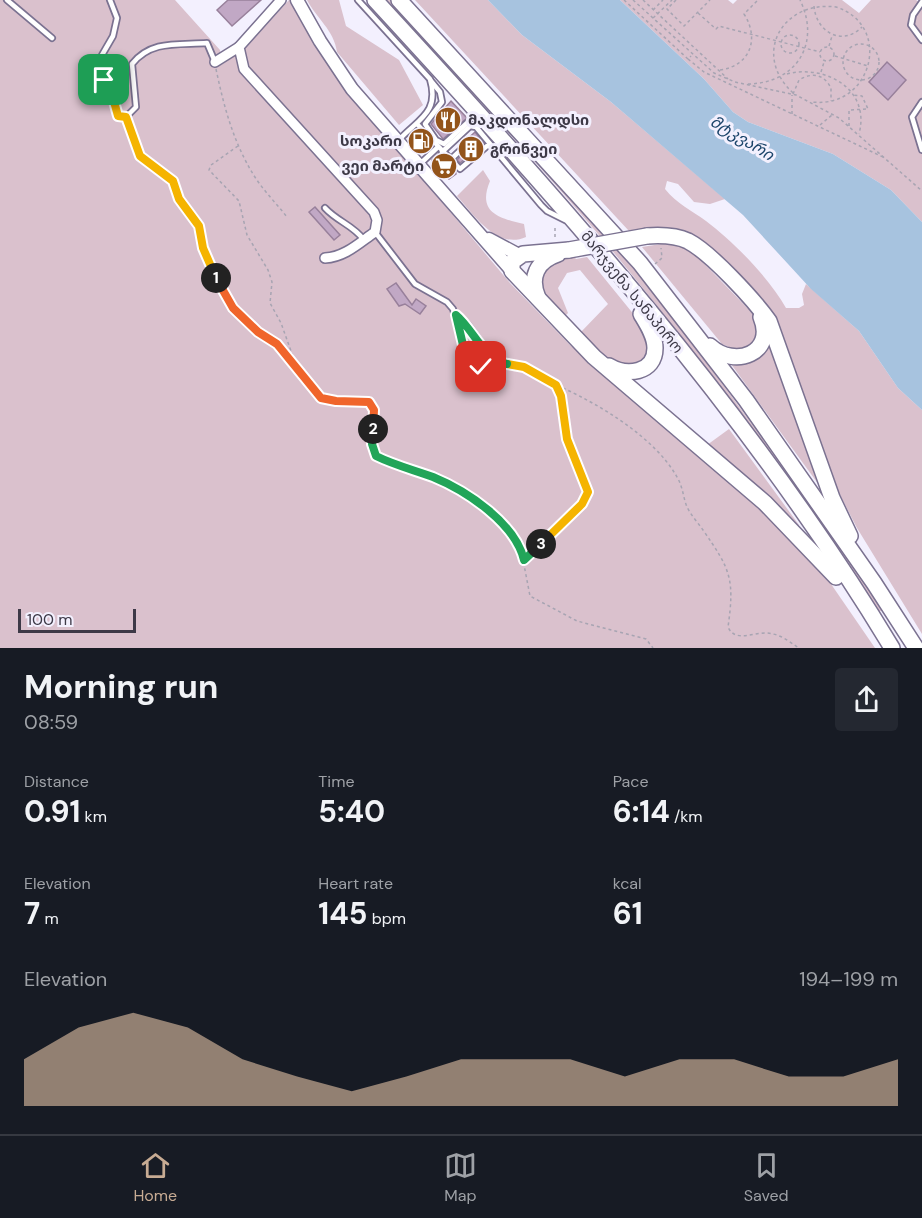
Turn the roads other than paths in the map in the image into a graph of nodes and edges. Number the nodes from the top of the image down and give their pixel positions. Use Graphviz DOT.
graph roads {
  1 [pos="7,0"];
  2 [pos="110,0"];
  3 [pos="281,0"];
  4 [pos="297,0"];
  5 [pos="358,0"];
  6 [pos="375,0"];
  7 [pos="399,0"];
  8 [pos="922,2"];
  9 [pos="52,38"];
  10 [pos="922,40"];
  11 [pos="239,47"];
  12 [pos="215,62"];
  13 [pos="430,79"];
  14 [pos="922,102"];
  15 [pos="417,124"];
  16 [pos="476,127"];
  17 [pos="399,140"];
  18 [pos="492,146"];
  19 [pos="463,148"];
  20 [pos="440,150"];
  21 [pos="922,150"];
  22 [pos="450,160"];
  23 [pos="420,164"];
  24 [pos="325,208"];
  25 [pos="471,225"];
  26 [pos="576,225"];
  27 [pos="375,232"];
  28 [pos="364,240"];
  29 [pos="562,247"];
  30 [pos="524,255"];
  31 [pos="325,258"];
  32 [pos="536,272"];
  33 [pos="514,274"];
  34 [pos="626,283"];
  35 [pos="747,295"];
  36 [pos="541,304"];
  37 [pos="456,315"];
  38 [pos="693,330"];
  39 [pos="594,357"];
  40 [pos="481,367"];
  41 [pos="556,385"];
  42 [pos="874,584"];
  43 [pos="863,605"];
  44 [pos="892,648"];
  45 [pos="916,648"];
  1 -- 9 [label="lane"];
  2 -- 12 [label="lane"];
  3 -- 11 [label="street"];
  4 -- 17 [label="street"];
  5 -- 13 [label="lane"];
  6 -- 26 [label="highway, მარჯვენა სანაპირო"];
  7 -- 38 [label="highway, მარჯვენა სანაპირო"];
  8 -- 10 [label="lane"];
  11 -- 12 [label="street"];
  11 -- 27 [label="street"];
  13 -- 15 [label="lane"];
  13 -- 16 [label="lane"];
  14 -- 21 [label="lane"];
  15 -- 17 [label="lane"];
  15 -- 20 [label="lane"];
  16 -- 18 [label="lane"];
  16 -- 20 [label="lane"];
  17 -- 23 [label="street"];
  18 -- 22 [label="lane"];
  18 -- 26 [label="lane"];
  19 -- 22 [label="lane"];
  20 -- 22 [label="lane"];
  20 -- 23 [label="lane"];
  23 -- 25 [label="street"];
  24 -- 28 [label="lane"];
  25 -- 30 [label="street"];
  25 -- 33 [label="street"];
  26 -- 34 [label="highway, მარჯვენა სანაპირო"];
  27 -- 28 [label="street"];
  27 -- 37 [label="lane"];
  28 -- 31 [label="street"];
  29 -- 30 [label="highway"];
  29 -- 32 [label="highway"];
  29 -- 35 [label="highway, bridge"];
  30 -- 32 [label="highway"];
  30 -- 33 [label="highway"];
  32 -- 33 [label="highway"];
  32 -- 36 [label="highway"];
  33 -- 36 [label="highway"];
  34 -- 39 [label="highway"];
  34 -- 43 [label="highway, მარჯვენა სანაპირო"];
  35 -- 38 [label="highway"];
  35 -- 42 [label="highway"];
  36 -- 39 [label="highway"];
  37 -- 40 [label="lane"];
  37 -- 41 [label="lane"];
  38 -- 42 [label="highway, მარჯვენა სანაპირო"];
  39 -- 43 [label="highway"];
  42 -- 45 [label="highway"];
  43 -- 44 [label="highway"];
}
